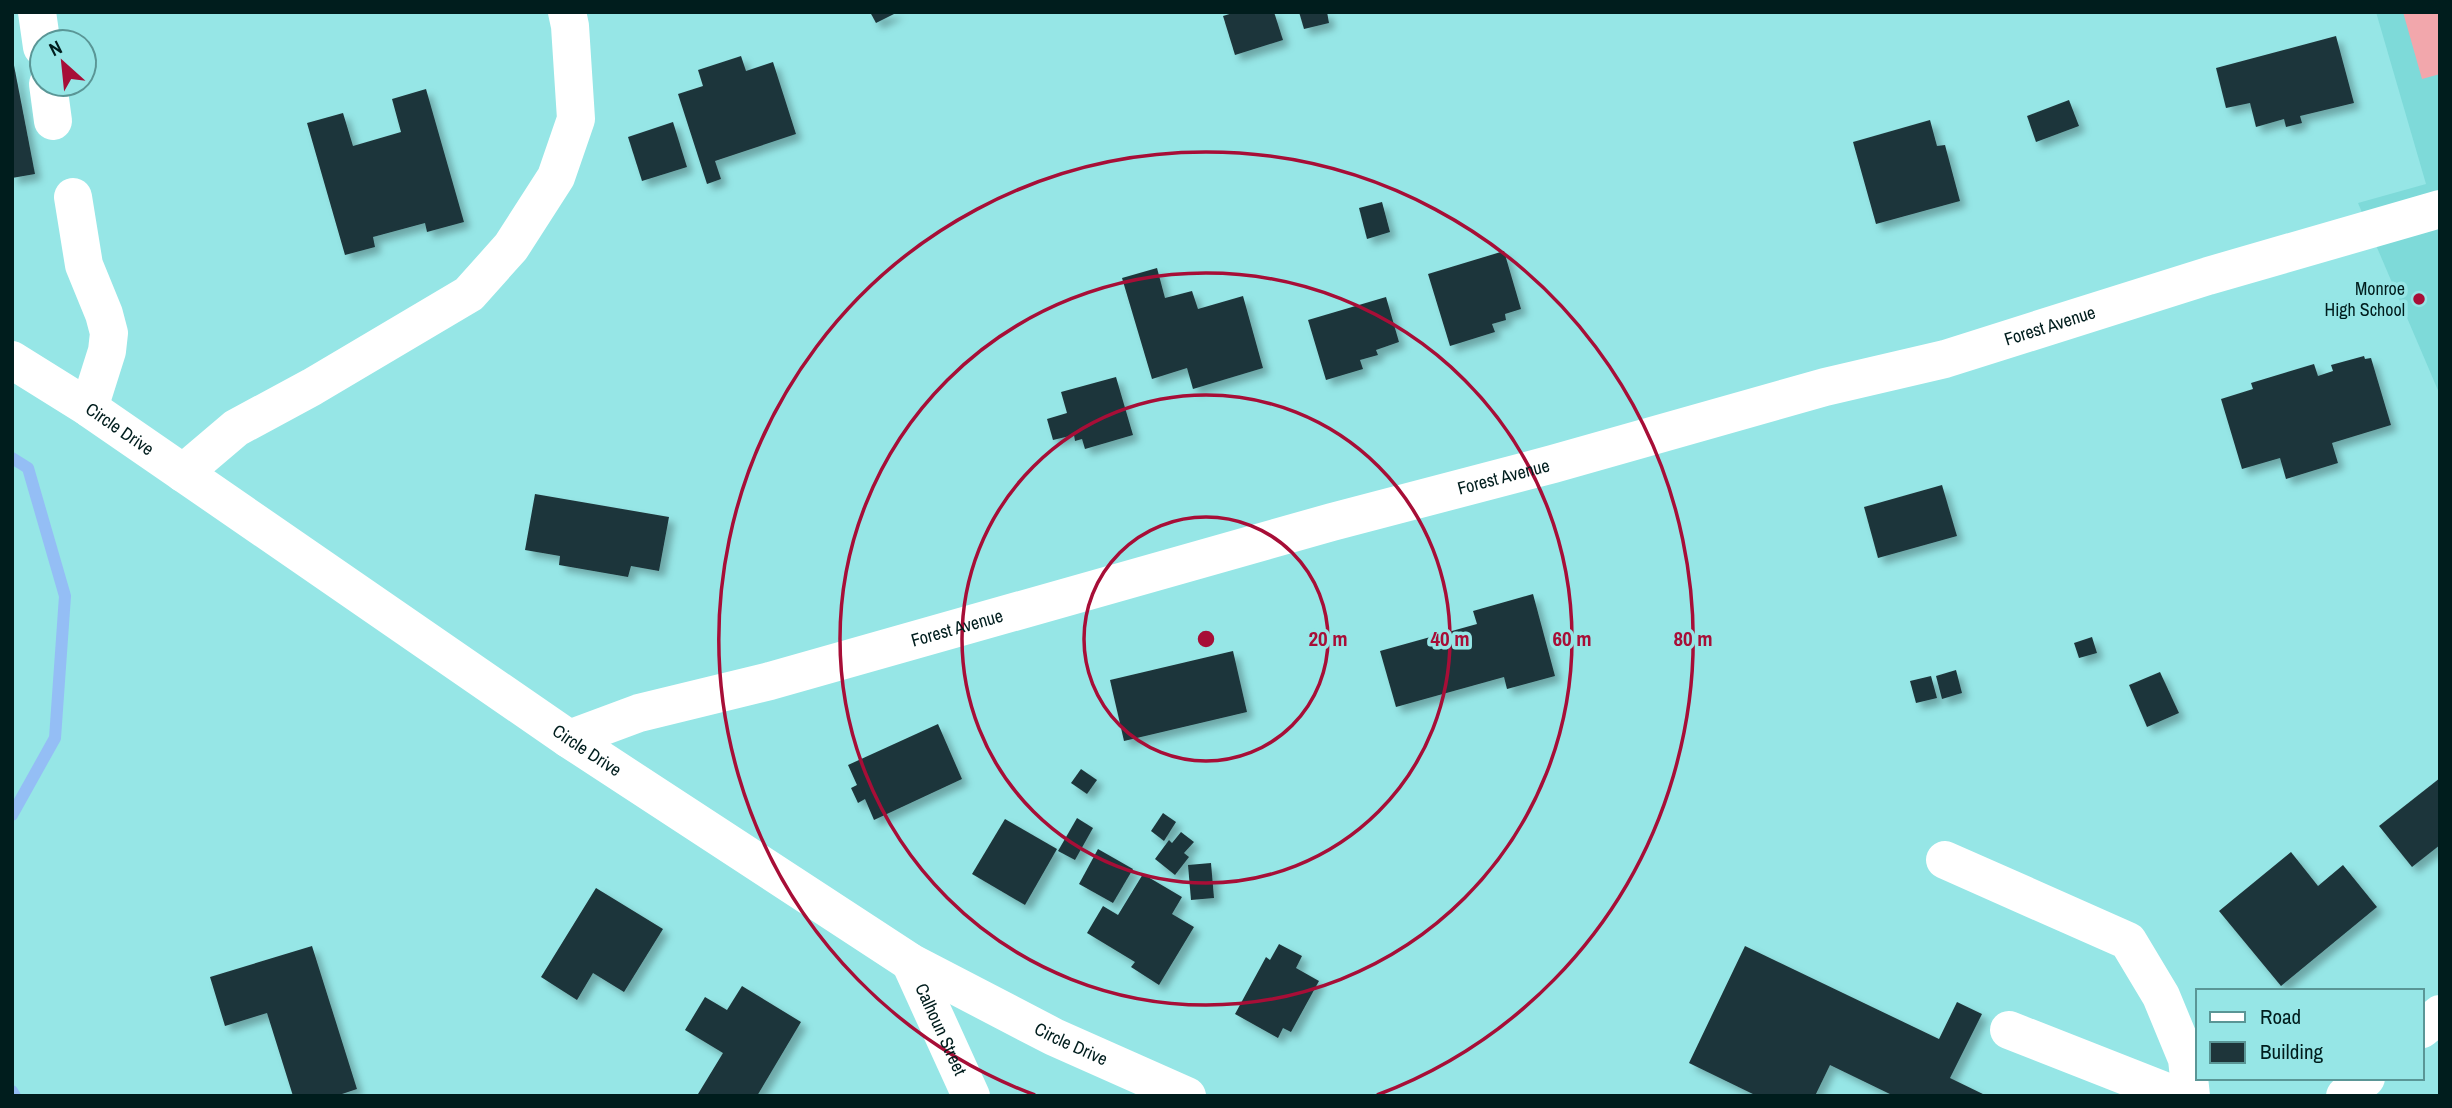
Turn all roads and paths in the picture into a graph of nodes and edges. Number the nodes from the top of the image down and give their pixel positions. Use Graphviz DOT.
graph roads {
  1 [pos="567,12"];
  2 [pos="50,98"];
  3 [pos="53,121"];
  4 [pos="73,197"];
  5 [pos="2438,210"];
  6 [pos="12,360"];
  7 [pos="89,408"];
  8 [pos="183,473"];
  9 [pos="569,739"];
  10 [pos="1945,860"];
  11 [pos="910,962"];
  12 [pos="2440,1014"];
  13 [pos="2424,1027"];
  14 [pos="2009,1030"];
  15 [pos="2364,1080"];
  16 [pos="971,1096"];
  17 [pos="1187,1096"];
  18 [pos="2177,1096"];
  19 [pos="2191,1096"];
  20 [pos="2346,1096"];
  1 -- 8 [label="street"];
  2 -- 3 [label="street"];
  4 -- 7 [label="street"];
  5 -- 9 [label="street, Forest Avenue"];
  6 -- 7 [label="street, Circle Drive"];
  7 -- 8 [label="street, Circle Drive"];
  8 -- 9 [label="street, Circle Drive"];
  9 -- 11 [label="street, Circle Drive"];
  10 -- 19 [label="street"];
  11 -- 16 [label="street, Calhoun Street"];
  11 -- 17 [label="street, Circle Drive"];
  12 -- 13 [label="street"];
  14 -- 18 [label="street"];
  15 -- 20 [label="street"];
}
